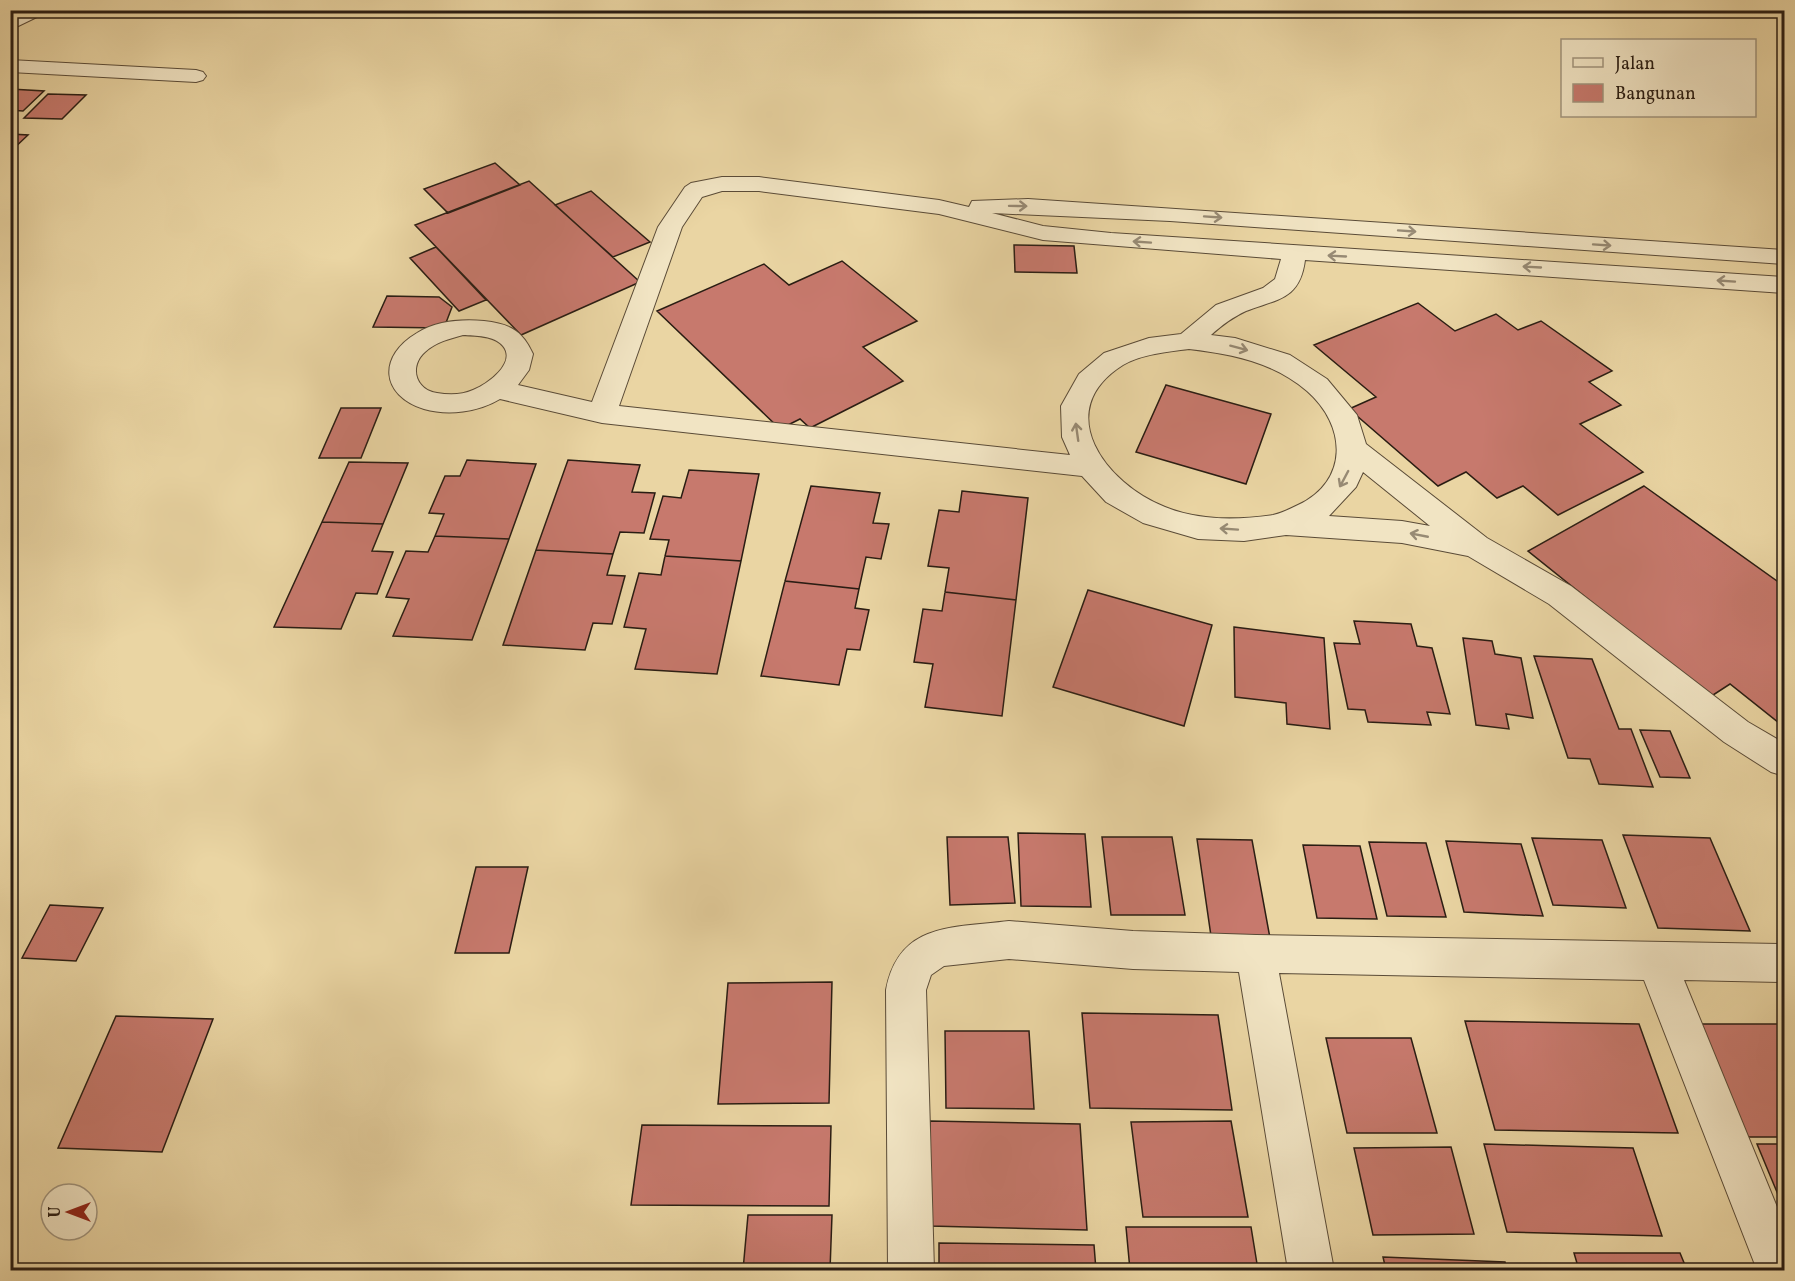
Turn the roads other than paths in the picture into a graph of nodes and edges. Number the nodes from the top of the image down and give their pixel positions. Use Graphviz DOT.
graph roads {
  1 [pos="36,10"];
  2 [pos="10,24"];
  3 [pos="10,66"];
  4 [pos="196,76"];
  5 [pos="939,207"];
  6 [pos="1294,253"];
  7 [pos="1785,257"];
  8 [pos="1785,285"];
  9 [pos="1189,341"];
  10 [pos="496,389"];
  11 [pos="602,414"];
  12 [pos="1353,449"];
  13 [pos="1090,467"];
  14 [pos="1286,524"];
  15 [pos="1476,546"];
  16 [pos="1785,761"];
  17 [pos="1256,954"];
  18 [pos="1656,960"];
  19 [pos="1785,963"];
  20 [pos="911,1270"];
  21 [pos="1311,1270"];
  22 [pos="1780,1270"];
  1 -- 2 [label="street"];
  3 -- 4 [label="street"];
  6 -- 5 [label="street, one-way"];
  5 -- 7 [label="street, one-way"];
  5 -- 11 [label="street"];
  8 -- 6 [label="street, one-way"];
  6 -- 9 [label="street"];
  9 -- 12 [label="street, one-way"];
  13 -- 9 [label="street, one-way"];
  10 -- 11 [label="street"];
  11 -- 13 [label="street"];
  12 -- 14 [label="street, one-way"];
  12 -- 15 [label="street"];
  14 -- 13 [label="street, one-way"];
  15 -- 14 [label="street, one-way"];
  15 -- 16 [label="street"];
  17 -- 18 [label="street"];
  17 -- 20 [label="street"];
  17 -- 21 [label="street"];
  18 -- 19 [label="street"];
  18 -- 22 [label="street"];
}
